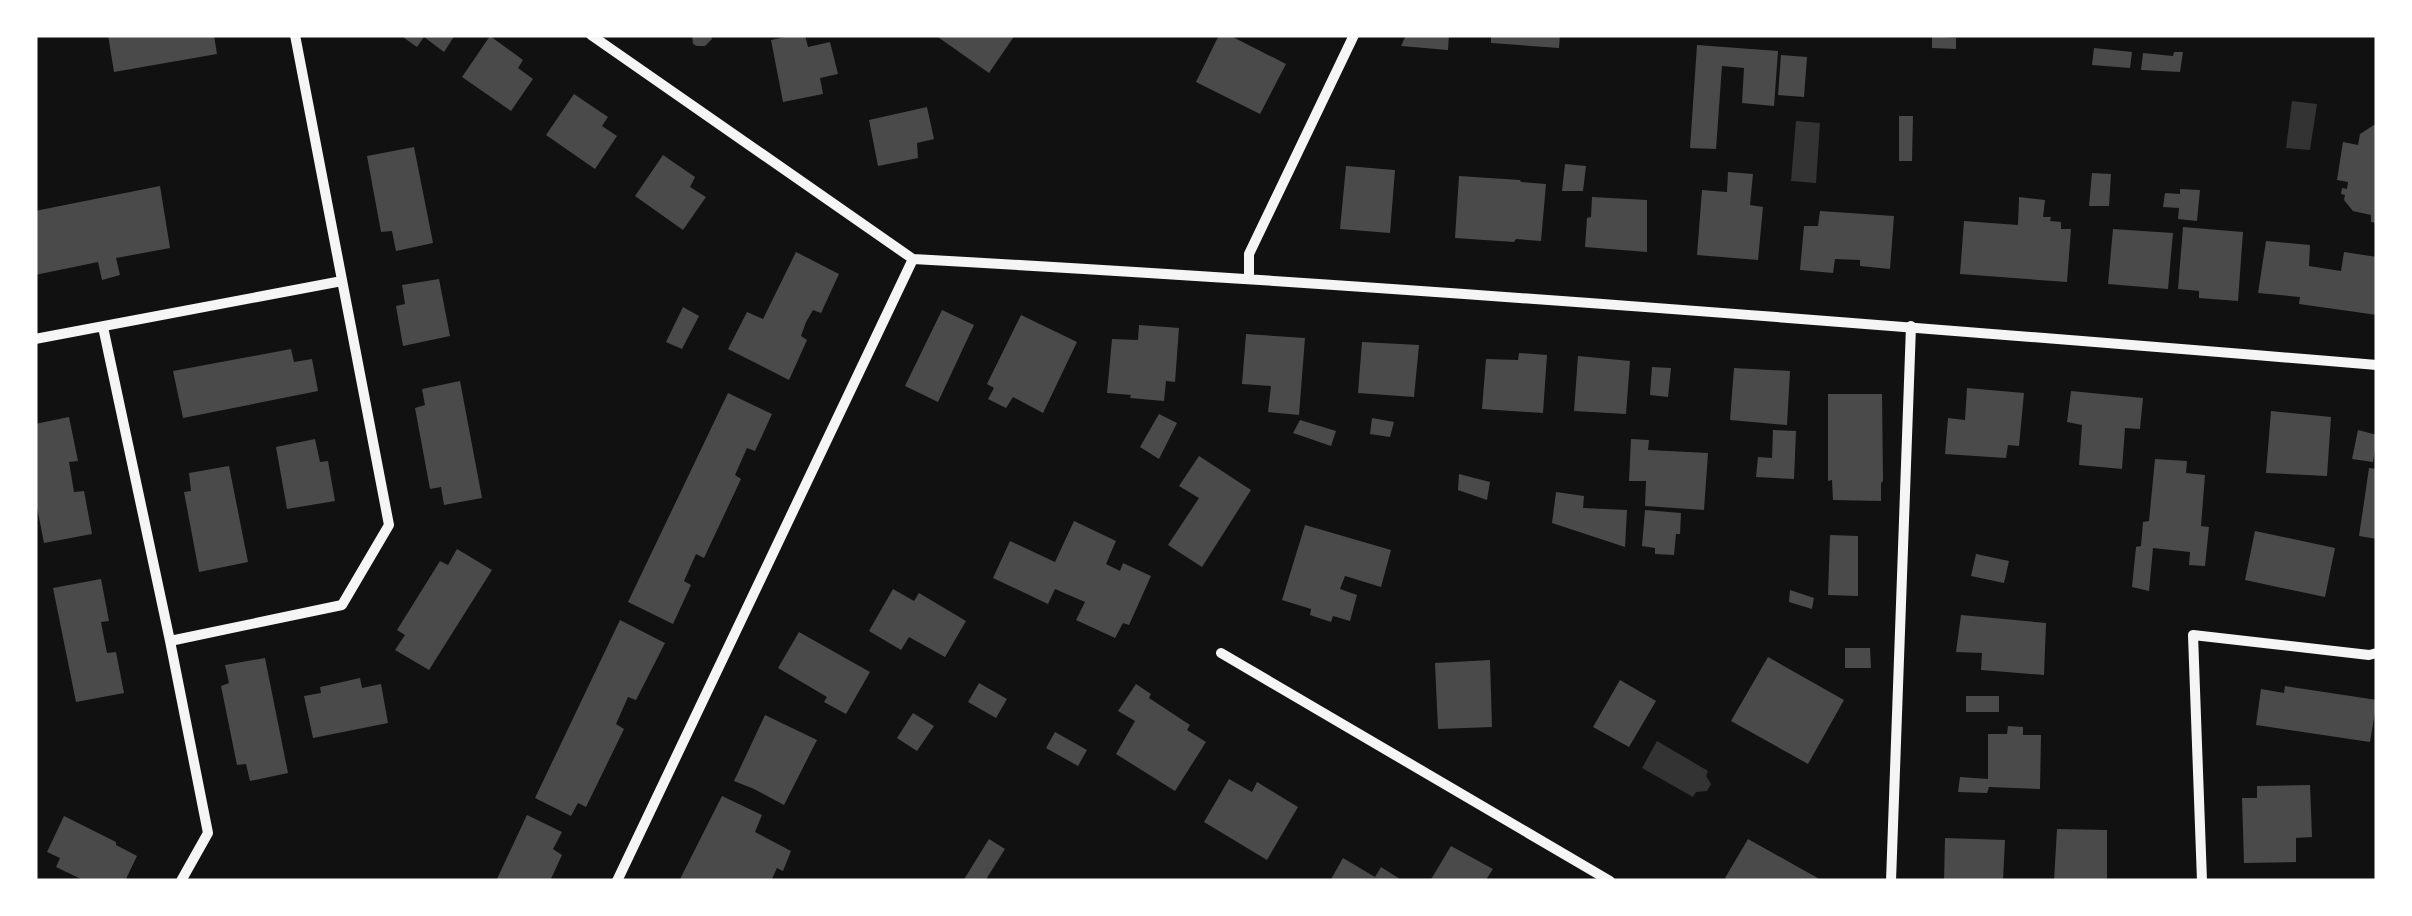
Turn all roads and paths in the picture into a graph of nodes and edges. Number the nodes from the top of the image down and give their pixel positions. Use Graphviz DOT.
graph roads {
  1 [pos="295,35"];
  2 [pos="591,35"];
  3 [pos="1354,35"];
  4 [pos="913,259"];
  5 [pos="1249,278"];
  6 [pos="342,281"];
  7 [pos="1911,326"];
  8 [pos="103,327"];
  9 [pos="35,340"];
  10 [pos="2377,366"];
  11 [pos="170,641"];
  12 [pos="2377,652"];
  13 [pos="1220,653"];
  14 [pos="182,881"];
  15 [pos="617,881"];
  16 [pos="1610,881"];
  17 [pos="1891,881"];
  18 [pos="2202,881"];
  1 -- 6 [label="street"];
  2 -- 4 [label="street"];
  3 -- 5 [label="street"];
  4 -- 5 [label="street"];
  4 -- 15 [label="street"];
  5 -- 7 [label="street"];
  6 -- 8 [label="street"];
  6 -- 11 [label="street"];
  7 -- 10 [label="street"];
  7 -- 17 [label="street"];
  8 -- 9 [label="street"];
  8 -- 11 [label="street"];
  11 -- 14 [label="street"];
  12 -- 18 [label="street"];
  13 -- 16 [label="street"];
}
